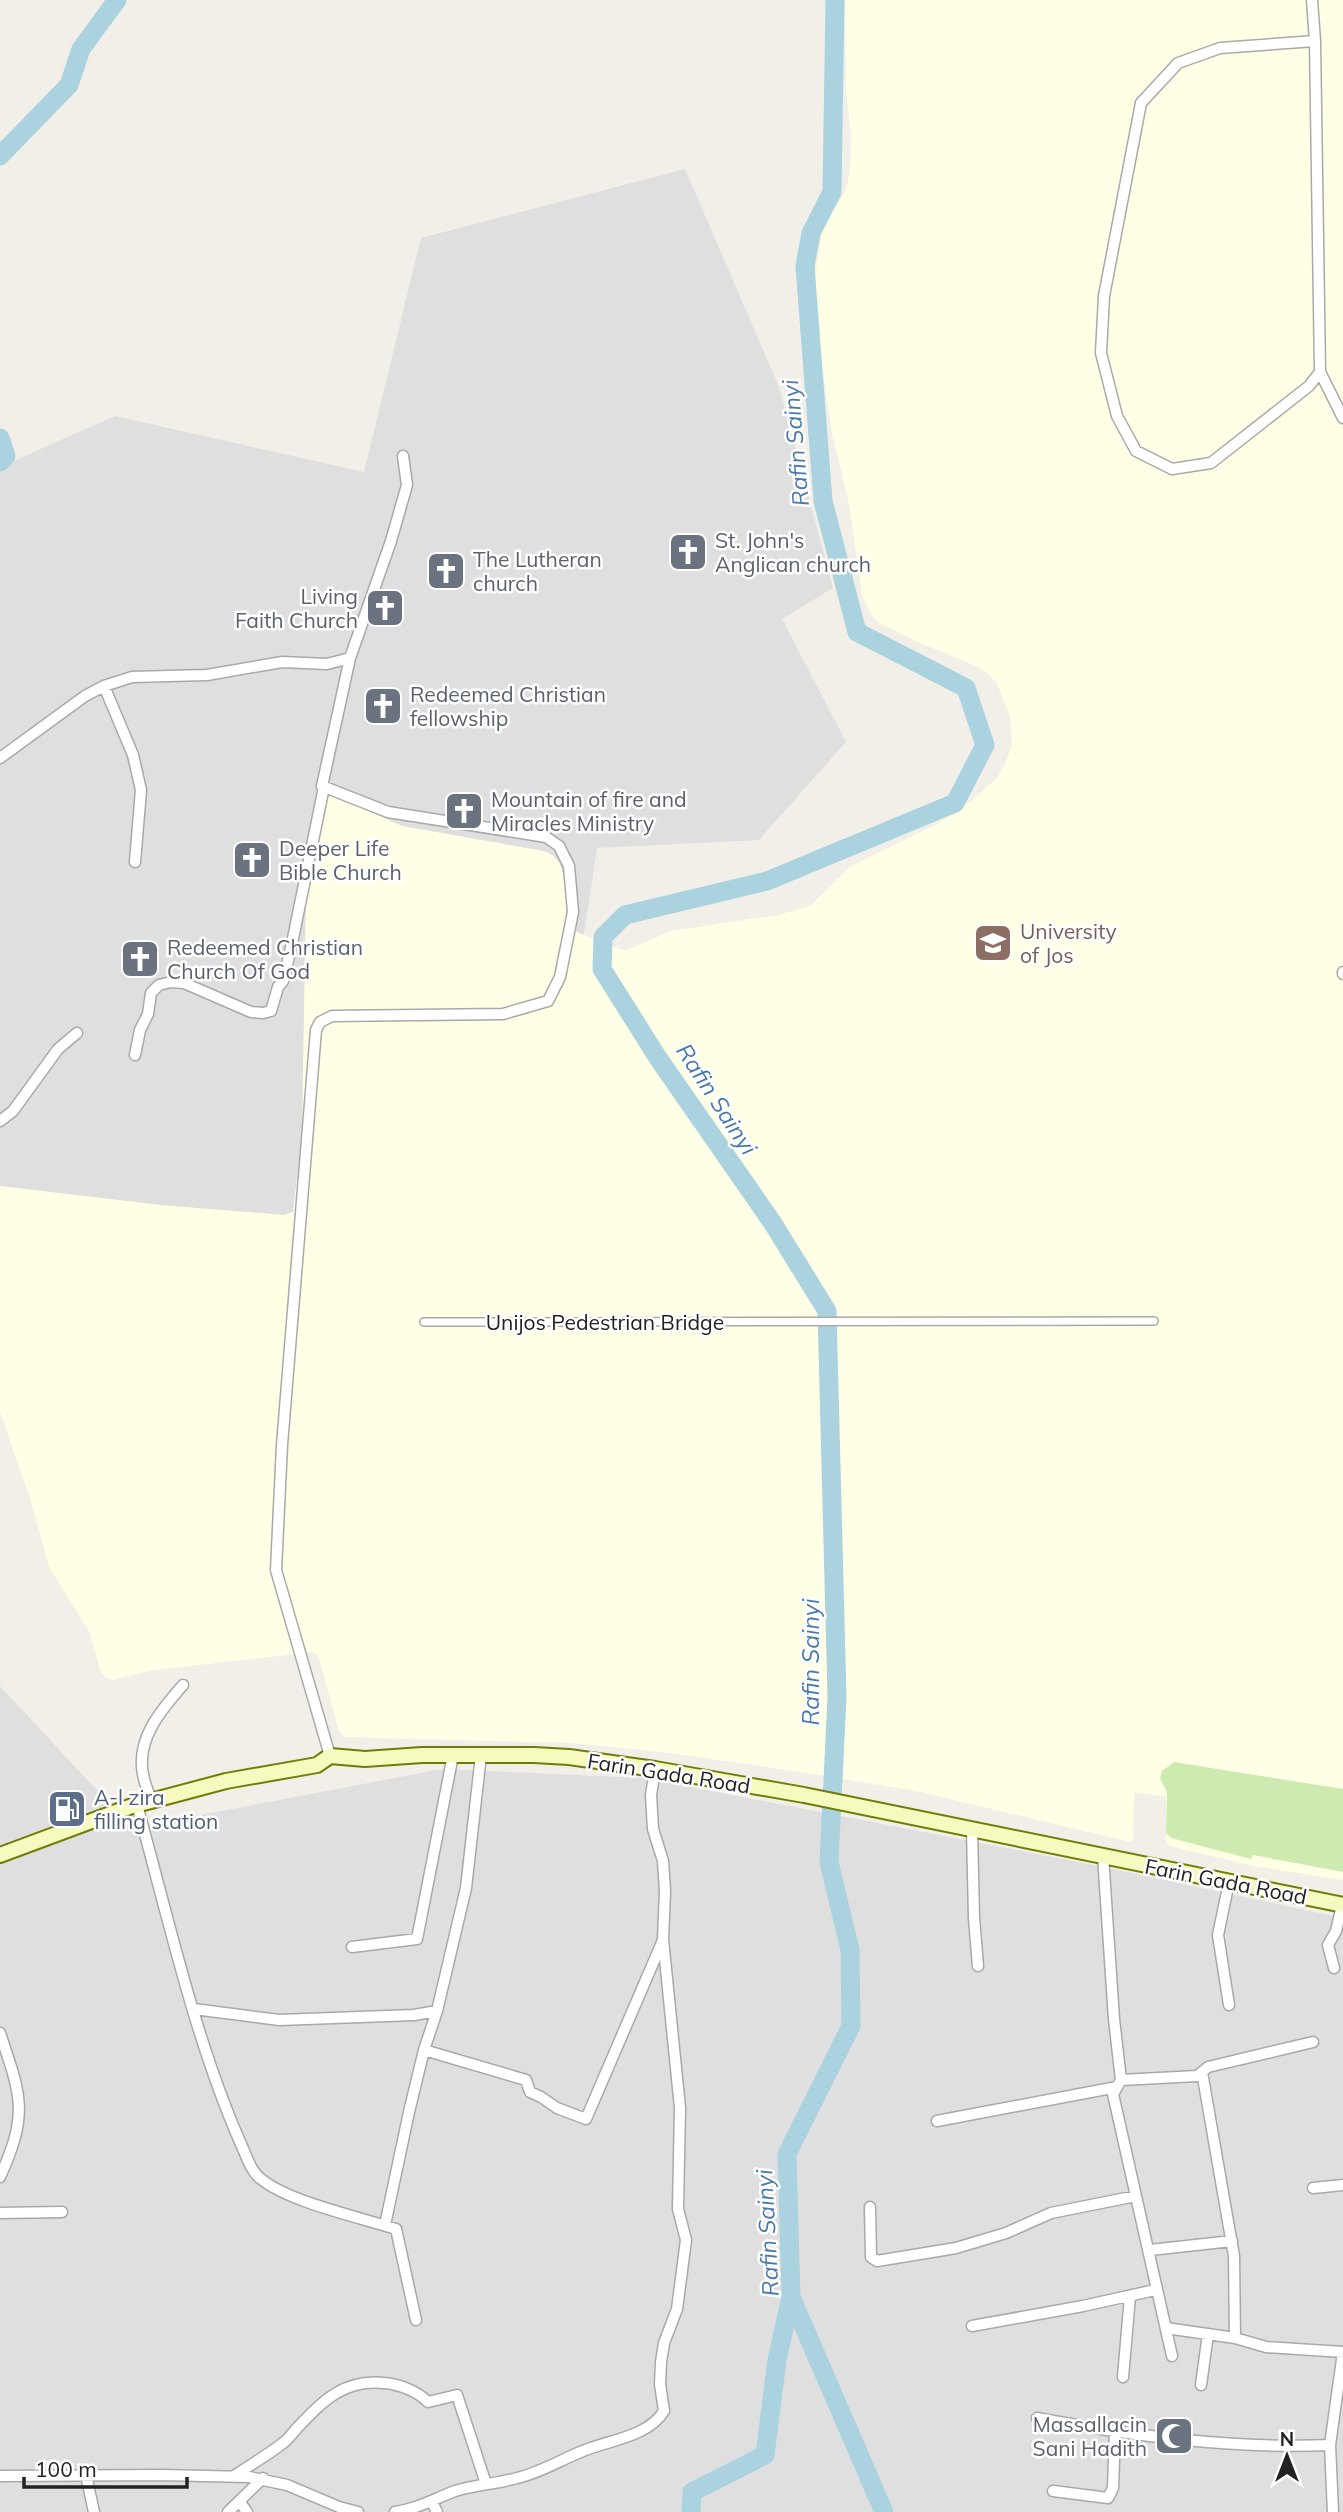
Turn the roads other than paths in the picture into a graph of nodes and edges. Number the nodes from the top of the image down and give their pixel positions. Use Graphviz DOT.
graph roads {
  1 [pos="1312,0"];
  2 [pos="1315,41"];
  3 [pos="1321,372"];
  4 [pos="1343,418"];
  5 [pos="403,456"];
  6 [pos="350,658"];
  7 [pos="104,686"];
  8 [pos="0,758"];
  9 [pos="324,787"];
  10 [pos="135,862"];
  11 [pos="77,1033"];
  12 [pos="135,1055"];
  13 [pos="0,1121"];
  14 [pos="1154,1321"];
  15 [pos="424,1322"];
  16 [pos="183,1685"];
  17 [pos="453,1755"];
  18 [pos="481,1755"];
  19 [pos="330,1756"];
  20 [pos="655,1769"];
  21 [pos="144,1803"];
  22 [pos="972,1829"];
  23 [pos="0,1855"];
  24 [pos="1103,1856"];
  25 [pos="1228,1882"];
  26 [pos="1343,1905"];
  27 [pos="663,1939"];
  28 [pos="352,1947"];
  29 [pos="978,1966"];
  30 [pos="1334,1968"];
  31 [pos="1229,2005"];
  32 [pos="194,2008"];
  33 [pos="438,2011"];
  34 [pos="0,2033"];
  35 [pos="1313,2042"];
  36 [pos="424,2050"];
  37 [pos="1202,2072"];
  38 [pos="1119,2083"];
  39 [pos="937,2121"];
  40 [pos="0,2176"];
  41 [pos="1343,2185"];
  42 [pos="1313,2188"];
  43 [pos="1136,2196"];
  44 [pos="870,2207"];
  45 [pos="62,2212"];
  46 [pos="0,2213"];
  47 [pos="385,2225"];
  48 [pos="1232,2241"];
  49 [pos="1150,2250"];
  50 [pos="1155,2290"];
  51 [pos="1130,2296"];
  52 [pos="416,2320"];
  53 [pos="972,2326"];
  54 [pos="1166,2328"];
  55 [pos="1208,2334"];
  56 [pos="1235,2338"];
  57 [pos="1343,2352"];
  58 [pos="1172,2356"];
  59 [pos="1123,2377"];
  60 [pos="1201,2385"];
  61 [pos="1037,2418"];
  62 [pos="1115,2432"];
  63 [pos="1330,2445"];
  64 [pos="86,2475"];
  65 [pos="0,2476"];
  66 [pos="233,2476"];
  67 [pos="263,2479"];
  68 [pos="486,2484"];
  69 [pos="1053,2491"];
  70 [pos="240,2502"];
  71 [pos="434,2507"];
  72 [pos="407,2511"];
  73 [pos="94,2512"];
  74 [pos="228,2512"];
  75 [pos="247,2512"];
  76 [pos="358,2512"];
  77 [pos="395,2512"];
  78 [pos="1333,2512"];
  1 -- 2 [label="street"];
  2 -- 3 [label="street"];
  2 -- 3 [label="street"];
  3 -- 4 [label="street"];
  5 -- 6 [label="street"];
  6 -- 7 [label="street"];
  6 -- 9 [label="street"];
  7 -- 8 [label="street"];
  7 -- 10 [label="street"];
  9 -- 12 [label="street"];
  9 -- 19 [label="street"];
  11 -- 13 [label="street"];
  14 -- 15 [label="street, Unijos Pedestrian Bridge"];
  16 -- 21 [label="street"];
  17 -- 18 [label="main road, Farin Gada Road"];
  17 -- 19 [label="main road, Farin Gada Road"];
  17 -- 28 [label="street"];
  18 -- 20 [label="main road, Farin Gada Road"];
  18 -- 33 [label="street"];
  19 -- 21 [label="main road, Farin Gada Road"];
  20 -- 22 [label="main road, Farin Gada Road"];
  20 -- 27 [label="street"];
  21 -- 23 [label="main road, Farin Gada Road"];
  21 -- 32 [label="street"];
  22 -- 24 [label="main road, Farin Gada Road"];
  22 -- 29 [label="street"];
  24 -- 25 [label="main road, Farin Gada Road"];
  24 -- 38 [label="street"];
  25 -- 26 [label="main road, Farin Gada Road"];
  25 -- 31 [label="street"];
  26 -- 30 [label="street"];
  27 -- 36 [label="street"];
  27 -- 68 [label="street"];
  32 -- 33 [label="street"];
  32 -- 47 [label="street"];
  33 -- 36 [label="street"];
  34 -- 40 [label="street"];
  35 -- 37 [label="street"];
  36 -- 47 [label="street"];
  37 -- 38 [label="street"];
  37 -- 48 [label="street"];
  38 -- 39 [label="street"];
  38 -- 43 [label="street"];
  41 -- 42 [label="street"];
  43 -- 44 [label="street"];
  43 -- 49 [label="street"];
  45 -- 46 [label="street"];
  47 -- 52 [label="street"];
  48 -- 49 [label="street"];
  48 -- 56 [label="street"];
  49 -- 50 [label="street"];
  50 -- 51 [label="street"];
  50 -- 54 [label="street"];
  51 -- 53 [label="street"];
  51 -- 59 [label="street"];
  54 -- 55 [label="street"];
  54 -- 58 [label="street"];
  55 -- 56 [label="street"];
  55 -- 60 [label="street"];
  56 -- 57 [label="street"];
  57 -- 63 [label="street"];
  61 -- 62 [label="street"];
  62 -- 63 [label="street"];
  62 -- 69 [label="street"];
  63 -- 78 [label="street"];
  64 -- 65 [label="street"];
  64 -- 66 [label="street"];
  64 -- 73 [label="street"];
  66 -- 67 [label="street"];
  66 -- 68 [label="street"];
  67 -- 70 [label="street"];
  67 -- 76 [label="street"];
  68 -- 71 [label="street"];
  70 -- 74 [label="street"];
  70 -- 75 [label="street"];
  71 -- 72 [label="street"];
  72 -- 77 [label="street"];
}
